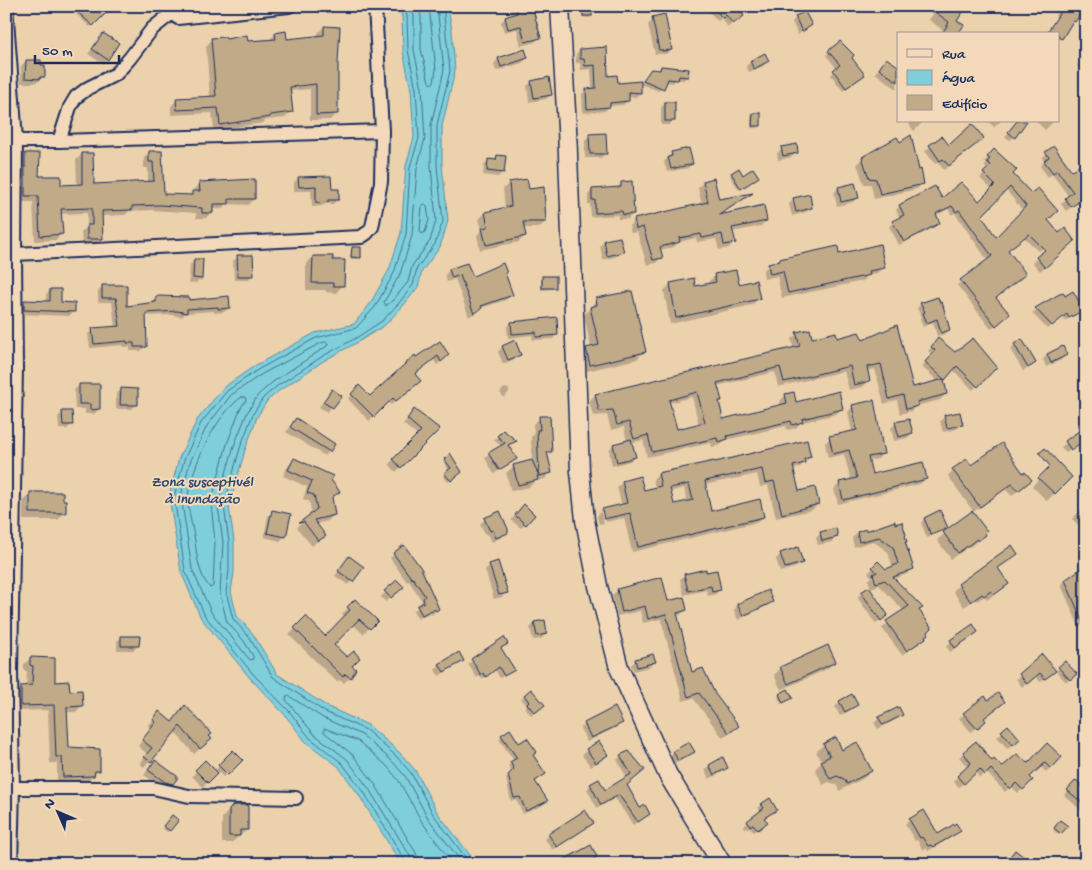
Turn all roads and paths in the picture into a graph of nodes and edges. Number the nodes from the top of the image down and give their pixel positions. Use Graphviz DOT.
graph roads {
  1 [pos="6,6"];
  2 [pos="289,6"];
  3 [pos="375,6"];
  4 [pos="560,6"];
  5 [pos="170,10"];
  6 [pos="6,15"];
  7 [pos="382,131"];
  8 [pos="11,141"];
  9 [pos="59,141"];
  10 [pos="14,254"];
  11 [pos="10,442"];
  12 [pos="8,671"];
  13 [pos="10,788"];
  14 [pos="296,798"];
  15 [pos="11,864"];
  16 [pos="722,864"];
  1 -- 6 [label="street"];
  2 -- 5 [label="street"];
  3 -- 7 [label="street"];
  4 -- 16 [label="main road"];
  5 -- 9 [label="street"];
  6 -- 8 [label="street"];
  7 -- 9 [label="street"];
  7 -- 10 [label="street"];
  8 -- 9 [label="street"];
  8 -- 10 [label="street"];
  10 -- 11 [label="street"];
  11 -- 12 [label="street"];
  12 -- 13 [label="street"];
  13 -- 14 [label="street"];
  13 -- 15 [label="street"];
}
